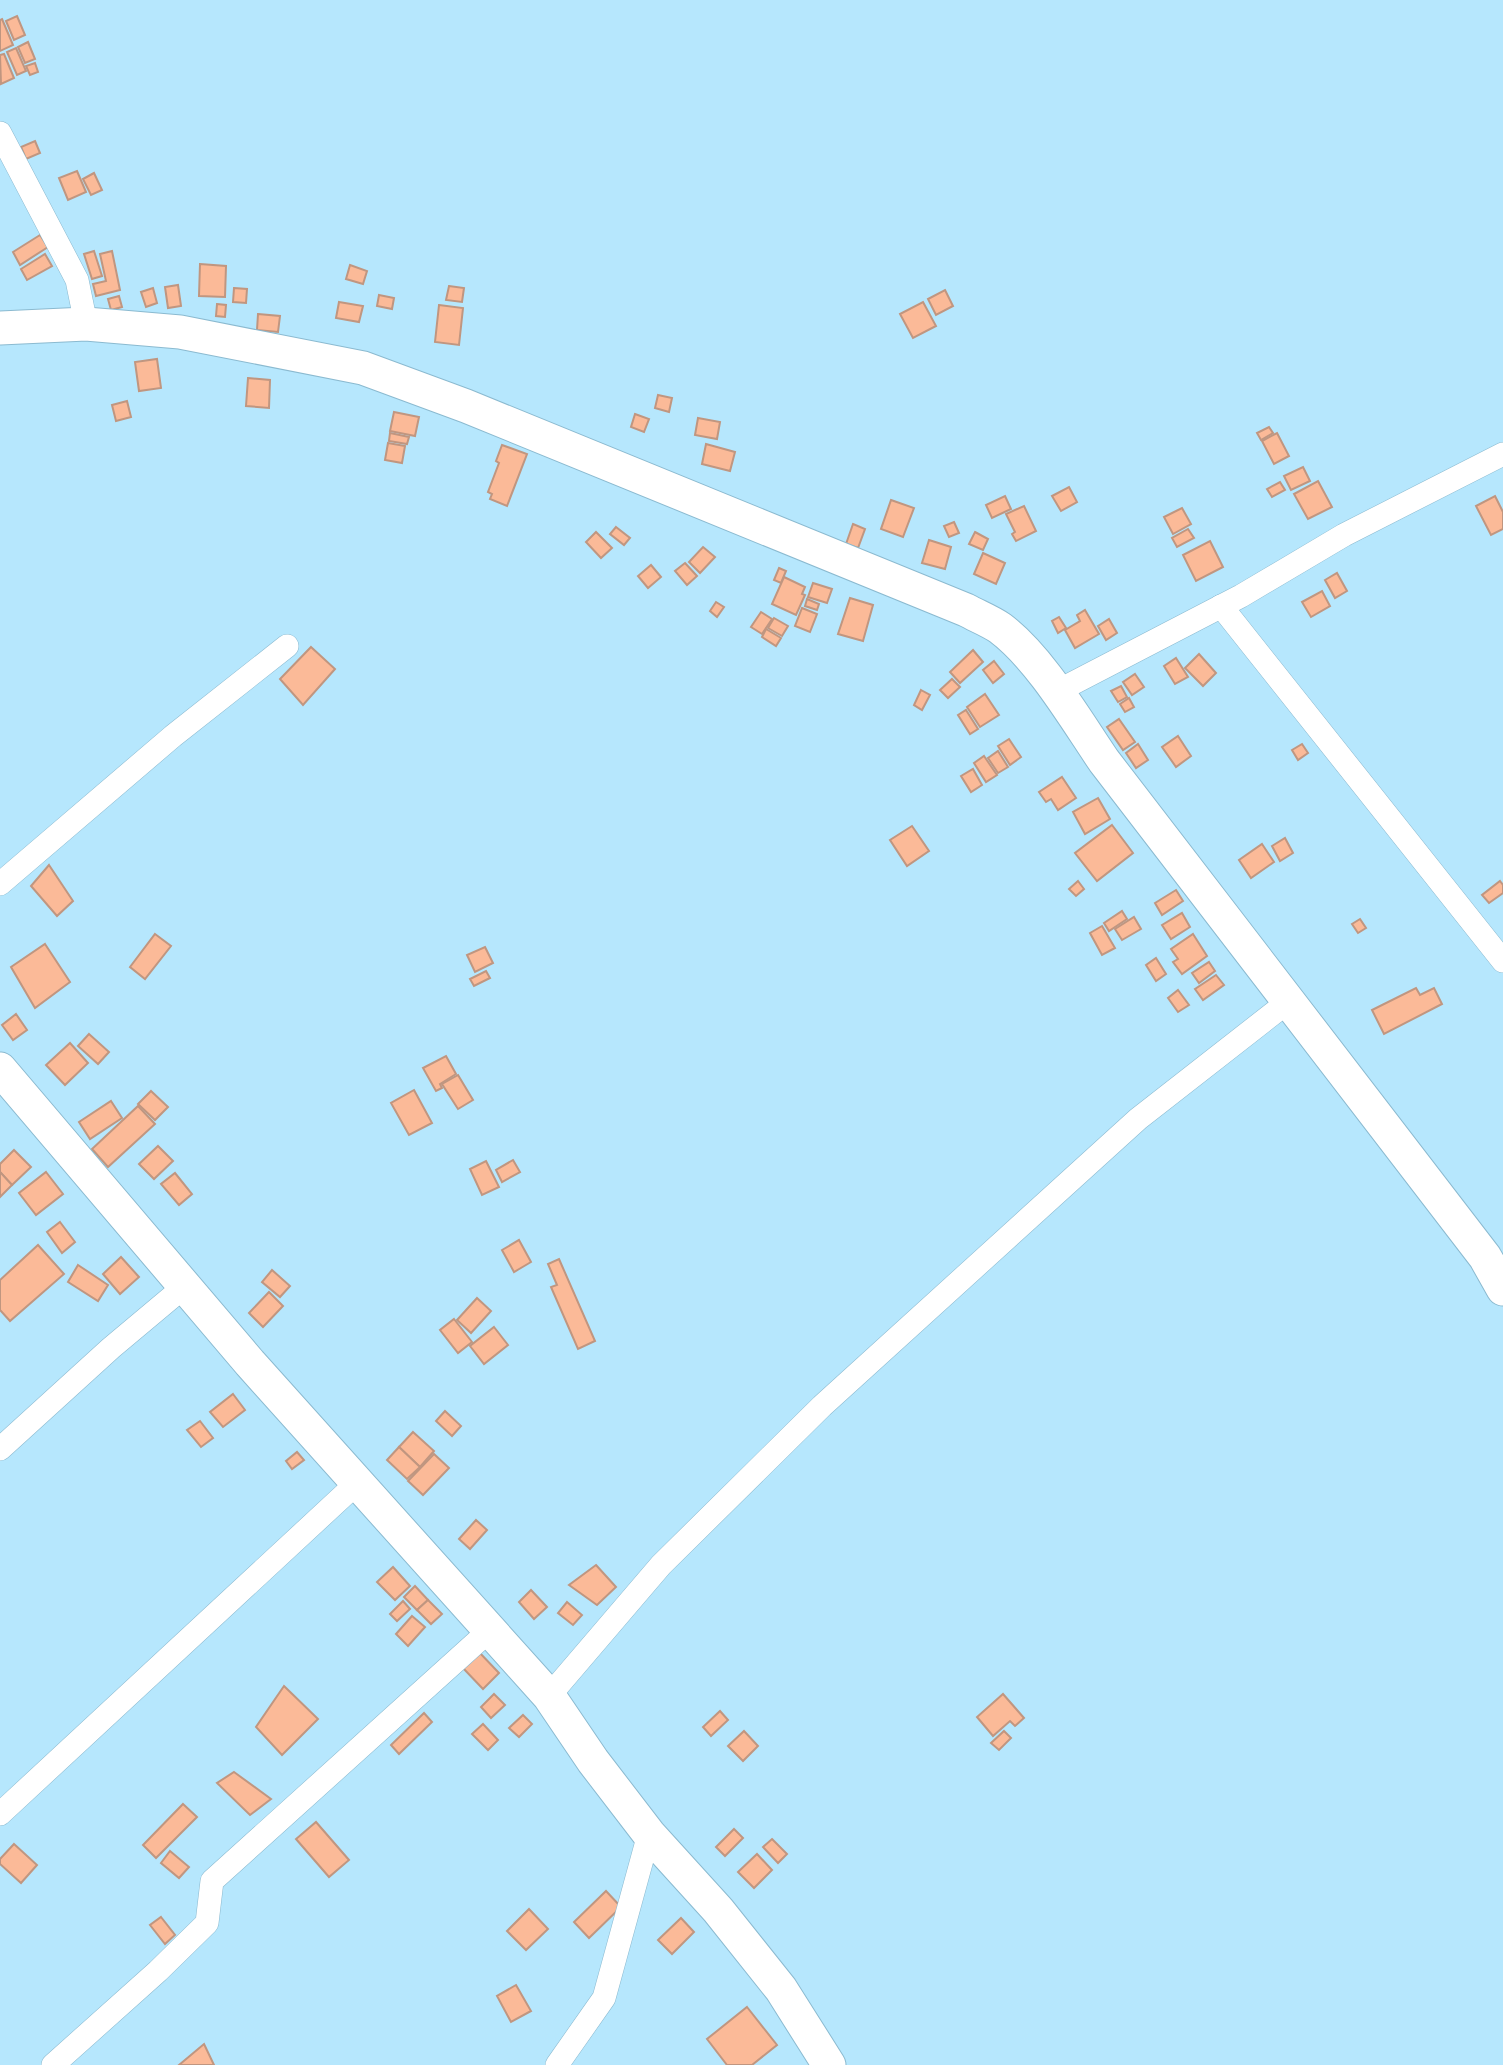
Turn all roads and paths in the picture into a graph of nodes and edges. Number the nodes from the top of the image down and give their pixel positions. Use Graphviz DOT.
graph roads {
  1 [pos="0,133"];
  2 [pos="86,324"];
  3 [pos="0,328"];
  4 [pos="1503,454"];
  5 [pos="1221,606"];
  6 [pos="287,646"];
  7 [pos="1056,692"];
  8 [pos="0,884"];
  9 [pos="1503,961"];
  10 [pos="1289,1002"];
  11 [pos="0,1069"];
  12 [pos="185,1286"];
  13 [pos="1503,1289"];
  14 [pos="0,1449"];
  15 [pos="357,1483"];
  16 [pos="490,1630"];
  17 [pos="549,1696"];
  18 [pos="0,1814"];
  19 [pos="649,1835"];
  20 [pos="53,2065"];
  21 [pos="556,2065"];
  22 [pos="829,2065"];
  1 -- 2 [label="street"];
  2 -- 3 [label="street"];
  2 -- 7 [label="street"];
  4 -- 5 [label="street"];
  5 -- 7 [label="street"];
  5 -- 9 [label="street"];
  6 -- 8 [label="street"];
  7 -- 10 [label="street"];
  10 -- 13 [label="street"];
  10 -- 17 [label="street"];
  11 -- 12 [label="street"];
  12 -- 14 [label="street"];
  12 -- 15 [label="street"];
  15 -- 16 [label="street"];
  15 -- 18 [label="street"];
  16 -- 17 [label="street"];
  16 -- 20 [label="street"];
  17 -- 19 [label="street"];
  19 -- 21 [label="street"];
  19 -- 22 [label="street"];
}
